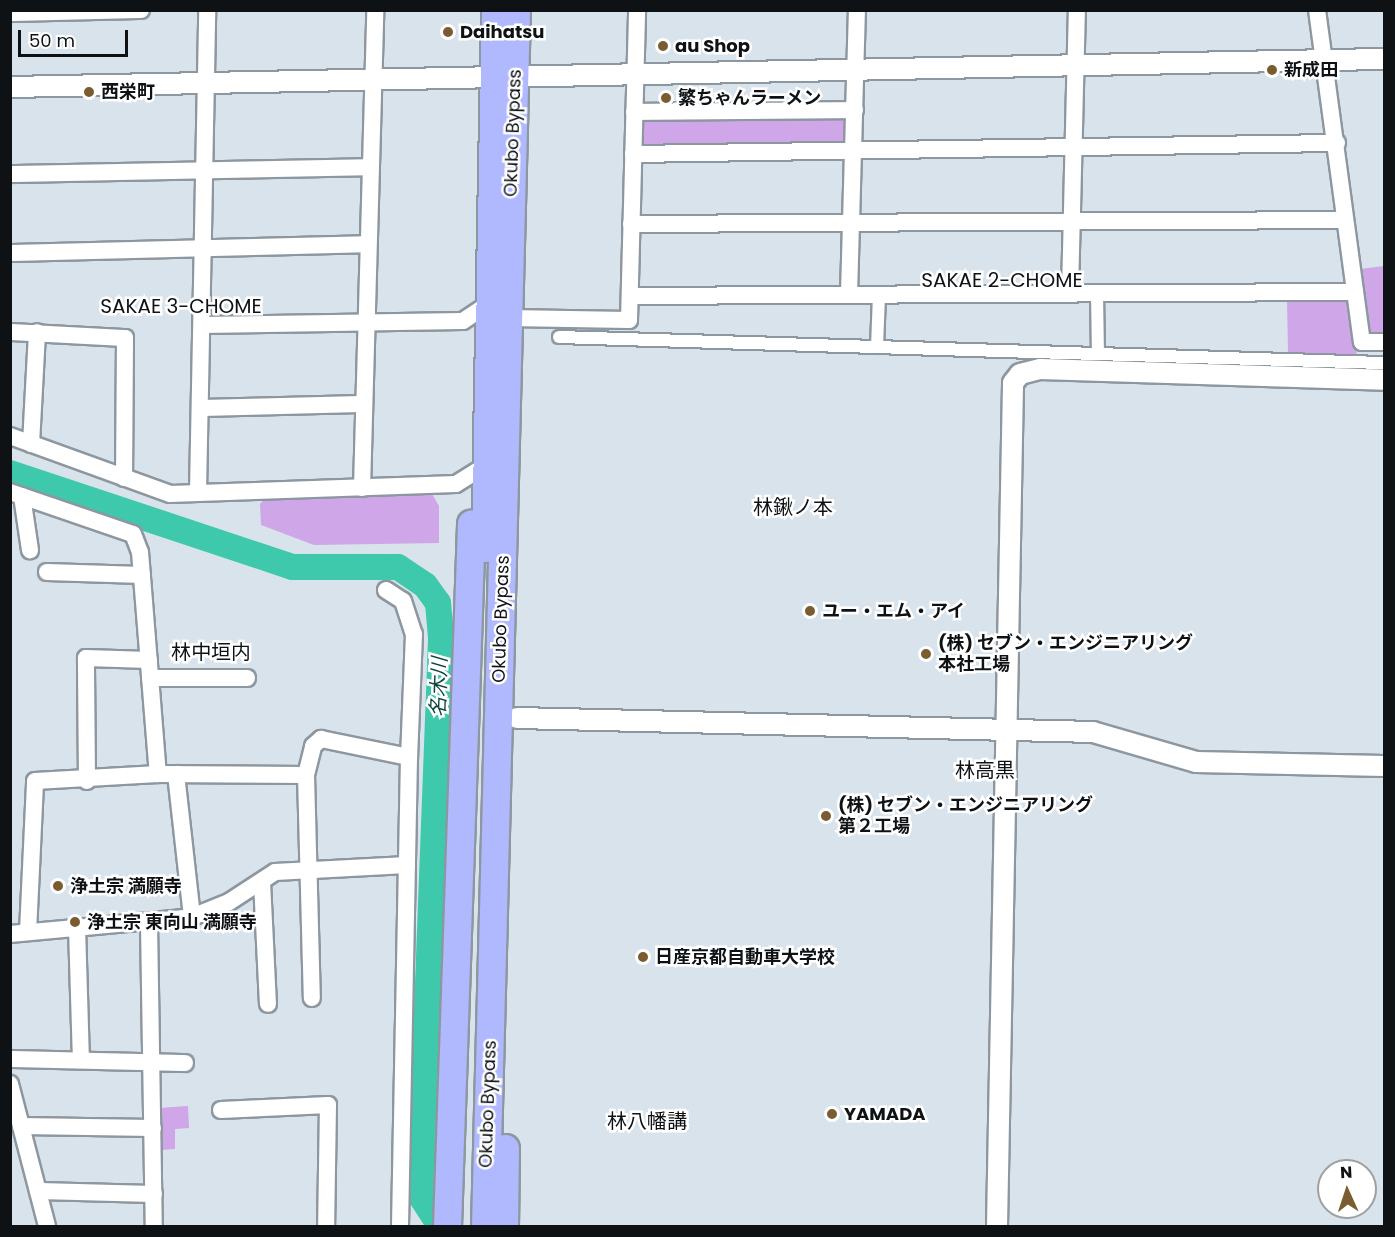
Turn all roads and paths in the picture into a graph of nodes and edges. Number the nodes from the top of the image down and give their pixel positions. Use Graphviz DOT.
graph roads {
  1 [pos="141,10"];
  2 [pos="207,10"];
  3 [pos="375,10"];
  4 [pos="495,10"];
  5 [pos="516,10"];
  6 [pos="637,10"];
  7 [pos="857,10"];
  8 [pos="1077,10"];
  9 [pos="1317,10"];
  10 [pos="10,13"];
  11 [pos="1384,59"];
  12 [pos="1324,60"];
  13 [pos="1076,65"];
  14 [pos="857,69"];
  15 [pos="635,74"];
  16 [pos="504,76"];
  17 [pos="375,80"];
  18 [pos="205,83"];
  19 [pos="10,87"];
  20 [pos="855,110"];
  21 [pos="634,112"];
  22 [pos="1336,143"];
  23 [pos="1074,146"];
  24 [pos="854,151"];
  25 [pos="633,153"];
  26 [pos="371,168"];
  27 [pos="202,171"];
  28 [pos="10,174"];
  29 [pos="1344,220"];
  30 [pos="1071,221"];
  31 [pos="851,222"];
  32 [pos="631,224"];
  33 [pos="367,244"];
  34 [pos="201,249"];
  35 [pos="10,254"];
  36 [pos="1070,292"];
  37 [pos="1097,292"];
  38 [pos="1355,292"];
  39 [pos="849,294"];
  40 [pos="879,294"];
  41 [pos="630,296"];
  42 [pos="498,312"];
  43 [pos="365,322"];
  44 [pos="202,325"];
  45 [pos="10,332"];
  46 [pos="37,332"];
  47 [pos="559,337"];
  48 [pos="1384,342"];
  49 [pos="877,347"];
  50 [pos="1098,354"];
  51 [pos="1384,363"];
  52 [pos="1384,380"];
  53 [pos="508,398"];
  54 [pos="363,404"];
  55 [pos="200,408"];
  56 [pos="486,424"];
  57 [pos="10,436"];
  58 [pos="31,444"];
  59 [pos="477,471"];
  60 [pos="124,478"];
  61 [pos="362,488"];
  62 [pos="198,492"];
  63 [pos="16,494"];
  64 [pos="30,550"];
  65 [pos="494,565"];
  66 [pos="47,572"];
  67 [pos="142,575"];
  68 [pos="386,590"];
  69 [pos="149,660"];
  70 [pos="150,678"];
  71 [pos="247,678"];
  72 [pos="516,718"];
  73 [pos="1005,728"];
  74 [pos="409,757"];
  75 [pos="1384,766"];
  76 [pos="158,774"];
  77 [pos="176,774"];
  78 [pos="306,775"];
  79 [pos="87,781"];
  80 [pos="407,865"];
  81 [pos="307,870"];
  82 [pos="262,882"];
  83 [pos="192,917"];
  84 [pos="149,923"];
  85 [pos="77,927"];
  86 [pos="28,932"];
  87 [pos="10,934"];
  88 [pos="312,998"];
  89 [pos="268,1004"];
  90 [pos="10,1059"];
  91 [pos="81,1060"];
  92 [pos="151,1063"];
  93 [pos="185,1063"];
  94 [pos="10,1084"];
  95 [pos="221,1110"];
  96 [pos="21,1126"];
  97 [pos="153,1128"];
  98 [pos="38,1191"];
  99 [pos="154,1194"];
  100 [pos="47,1227"];
  101 [pos="154,1227"];
  102 [pos="326,1227"];
  103 [pos="400,1227"];
  104 [pos="447,1227"];
  105 [pos="467,1227"];
  106 [pos="485,1227"];
  107 [pos="504,1227"];
  108 [pos="997,1227"];
  1 -- 10 [label="street"];
  2 -- 18 [label="street"];
  3 -- 17 [label="street"];
  4 -- 16 [label="highway, Okubo Bypass"];
  5 -- 16 [label="highway, Okubo Bypass"];
  6 -- 15 [label="street"];
  7 -- 14 [label="street"];
  8 -- 13 [label="street"];
  9 -- 12 [label="street"];
  11 -- 12 [label="street"];
  12 -- 13 [label="street"];
  12 -- 22 [label="street"];
  13 -- 14 [label="street"];
  13 -- 23 [label="street"];
  14 -- 15 [label="street"];
  14 -- 20 [label="street"];
  15 -- 16 [label="street"];
  15 -- 21 [label="street"];
  16 -- 17 [label="street"];
  16 -- 42 [label="highway, Okubo Bypass"];
  17 -- 18 [label="street"];
  17 -- 26 [label="street"];
  18 -- 19 [label="street"];
  18 -- 27 [label="street"];
  20 -- 21 [label="street"];
  20 -- 24 [label="street"];
  21 -- 25 [label="street"];
  22 -- 23 [label="street"];
  22 -- 29 [label="street"];
  23 -- 24 [label="street"];
  23 -- 30 [label="street"];
  24 -- 25 [label="street"];
  24 -- 31 [label="street"];
  25 -- 32 [label="street"];
  26 -- 27 [label="street"];
  26 -- 33 [label="street"];
  27 -- 28 [label="street"];
  27 -- 34 [label="street"];
  29 -- 30 [label="street"];
  29 -- 38 [label="street"];
  30 -- 31 [label="street"];
  30 -- 36 [label="street"];
  31 -- 32 [label="street"];
  31 -- 39 [label="street"];
  32 -- 41 [label="street"];
  33 -- 34 [label="street"];
  33 -- 43 [label="street"];
  34 -- 35 [label="street"];
  34 -- 44 [label="street"];
  36 -- 37 [label="street"];
  36 -- 40 [label="street"];
  37 -- 38 [label="street"];
  37 -- 50 [label="street"];
  38 -- 48 [label="street"];
  39 -- 40 [label="street"];
  39 -- 41 [label="street"];
  40 -- 49 [label="street"];
  41 -- 42 [label="street"];
  42 -- 43 [label="street"];
  42 -- 53 [label="highway, Okubo Bypass"];
  42 -- 56 [label="highway, Okubo Bypass"];
  43 -- 44 [label="street"];
  43 -- 54 [label="street"];
  44 -- 55 [label="street"];
  45 -- 46 [label="street"];
  46 -- 58 [label="street"];
  46 -- 60 [label="street"];
  47 -- 49 [label="street"];
  49 -- 50 [label="street"];
  50 -- 51 [label="street"];
  52 -- 73 [label="street"];
  53 -- 65 [label="highway, Okubo Bypass"];
  53 -- 72 [label="highway"];
  54 -- 55 [label="street"];
  54 -- 61 [label="street"];
  55 -- 62 [label="street"];
  56 -- 59 [label="highway"];
  56 -- 65 [label="highway, Okubo Bypass"];
  57 -- 58 [label="street"];
  58 -- 60 [label="street"];
  59 -- 61 [label="street"];
  59 -- 104 [label="highway"];
  60 -- 62 [label="street"];
  61 -- 62 [label="street"];
  63 -- 64 [label="street"];
  63 -- 67 [label="street"];
  65 -- 105 [label="highway, Okubo Bypass"];
  65 -- 106 [label="highway, Okubo Bypass"];
  66 -- 67 [label="street"];
  67 -- 69 [label="street"];
  68 -- 74 [label="street"];
  69 -- 70 [label="street"];
  69 -- 79 [label="street"];
  70 -- 71 [label="street"];
  70 -- 76 [label="street"];
  72 -- 73 [label="street"];
  72 -- 107 [label="highway"];
  73 -- 75 [label="street"];
  73 -- 108 [label="street"];
  74 -- 78 [label="street"];
  74 -- 80 [label="street"];
  76 -- 77 [label="street"];
  76 -- 79 [label="street"];
  77 -- 78 [label="street"];
  77 -- 83 [label="street"];
  78 -- 81 [label="street"];
  79 -- 86 [label="street"];
  80 -- 81 [label="street"];
  80 -- 103 [label="street"];
  81 -- 82 [label="street"];
  81 -- 88 [label="street"];
  82 -- 83 [label="street"];
  82 -- 89 [label="street"];
  83 -- 84 [label="street"];
  84 -- 85 [label="street"];
  84 -- 92 [label="street"];
  85 -- 86 [label="street"];
  85 -- 91 [label="street"];
  86 -- 87 [label="street"];
  90 -- 91 [label="street"];
  91 -- 92 [label="street"];
  92 -- 93 [label="street"];
  92 -- 97 [label="street"];
  94 -- 96 [label="street"];
  95 -- 102 [label="street"];
  96 -- 97 [label="street"];
  96 -- 98 [label="street"];
  97 -- 99 [label="street"];
  98 -- 99 [label="street"];
  98 -- 100 [label="street"];
  99 -- 101 [label="street"];
}
